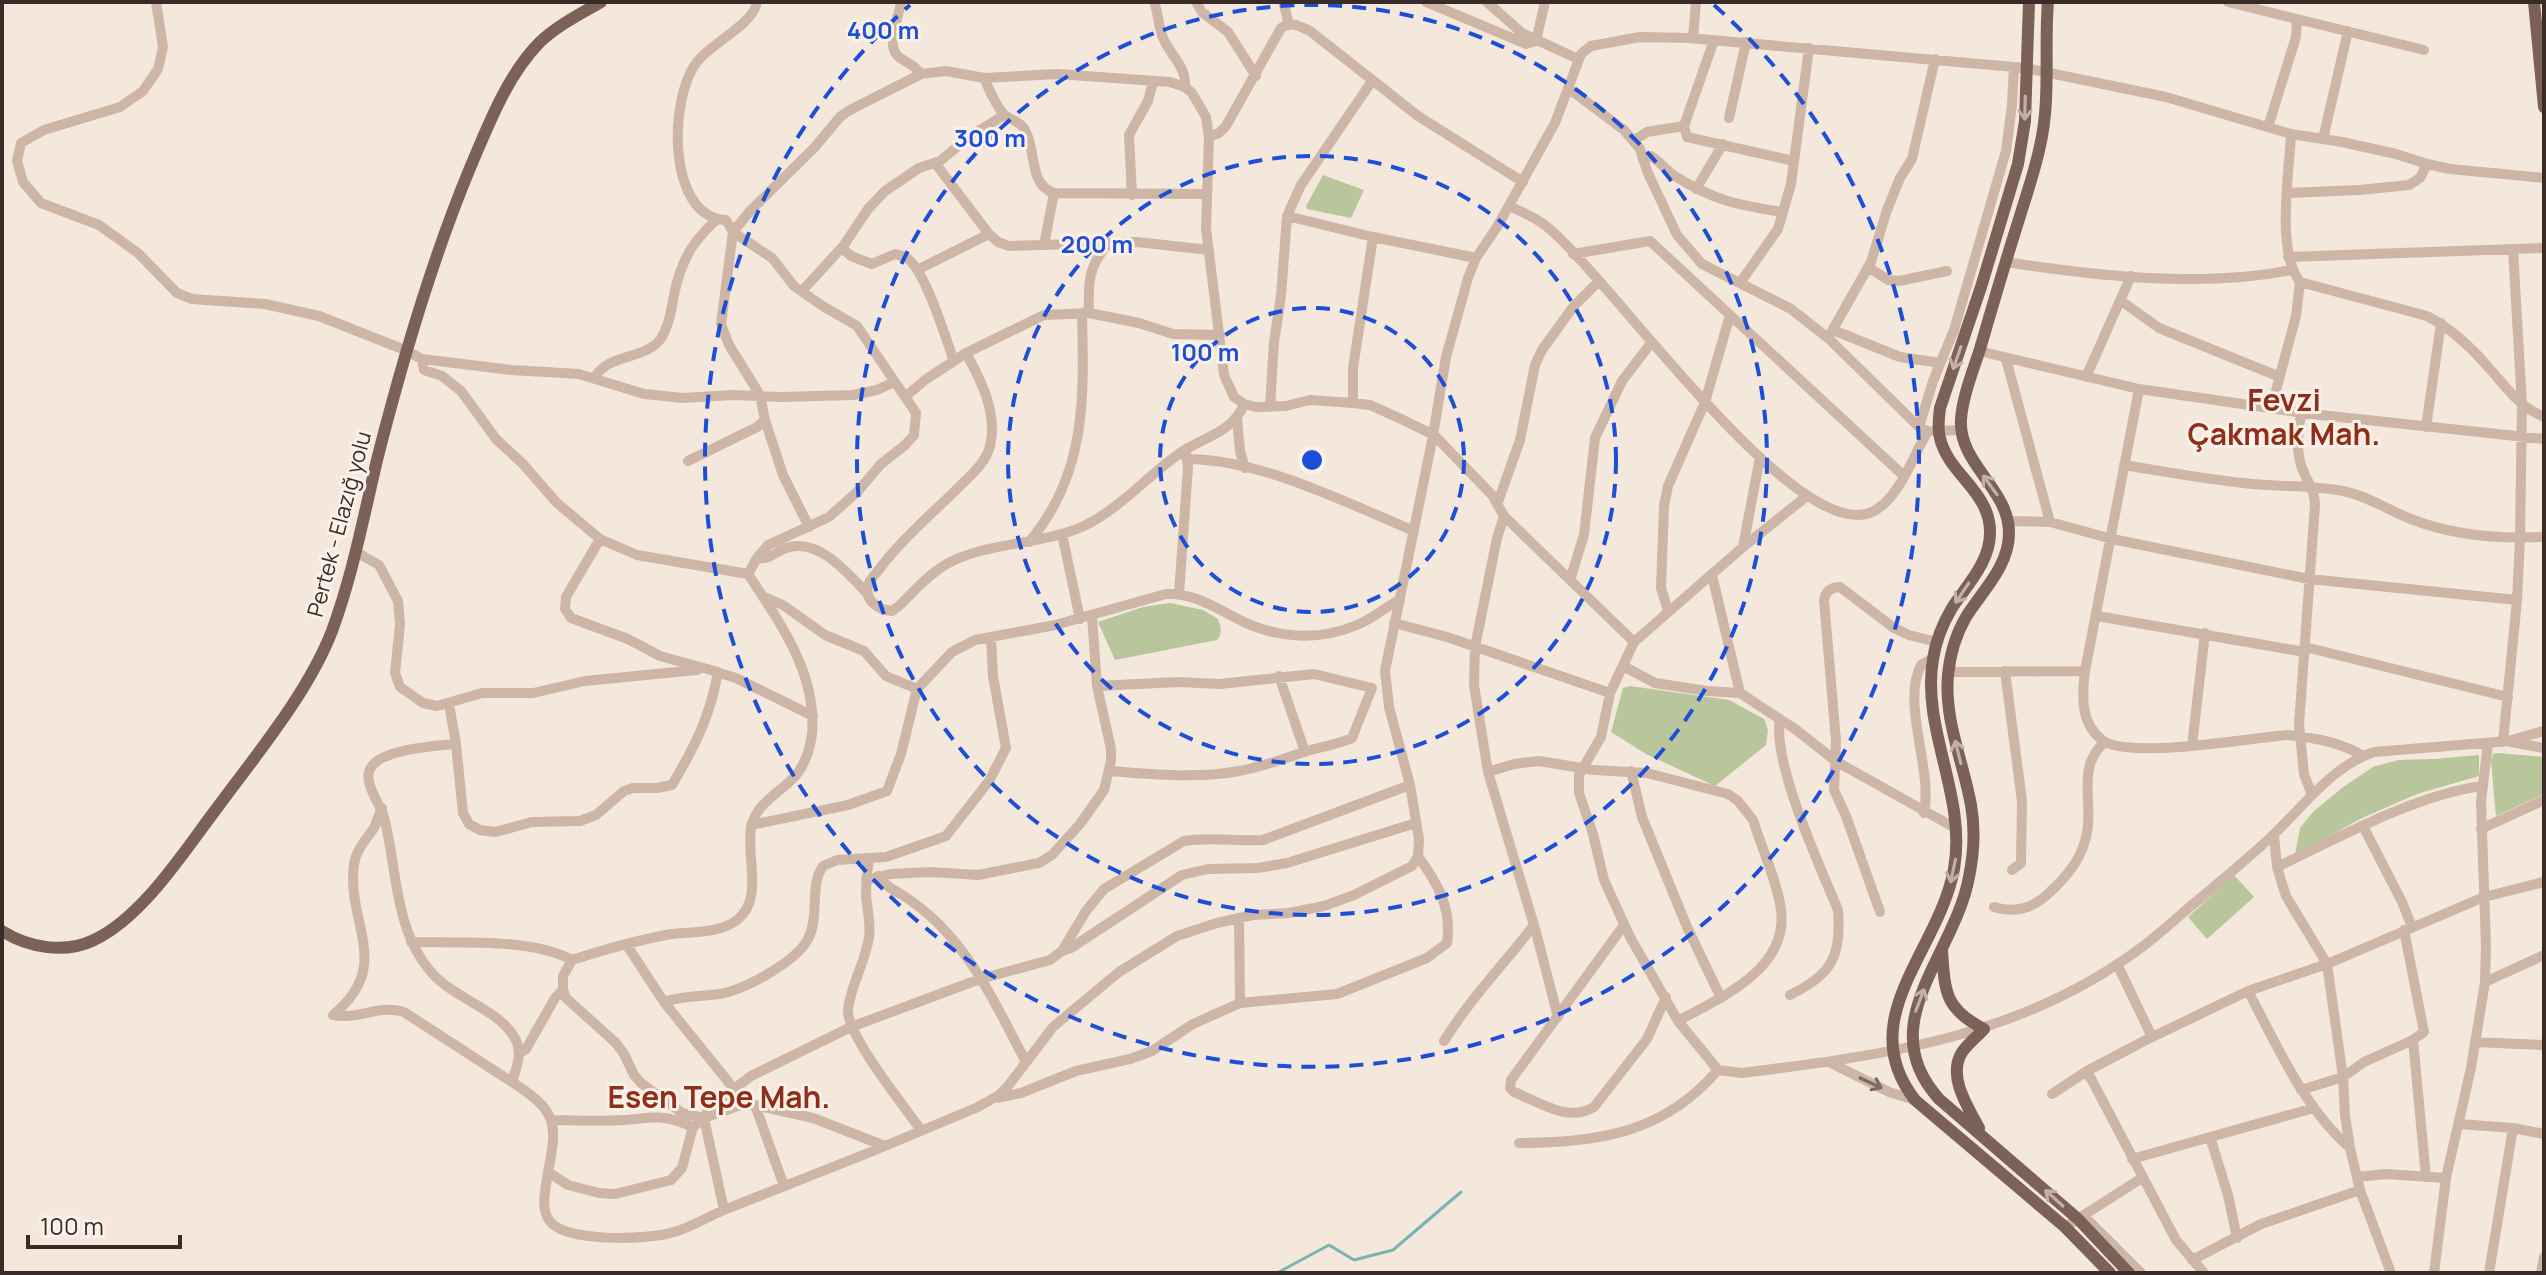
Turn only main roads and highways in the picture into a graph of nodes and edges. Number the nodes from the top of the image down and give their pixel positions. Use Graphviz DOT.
graph roads {
  1 [pos="601,2"];
  2 [pos="2029,2"];
  3 [pos="2048,2"];
  4 [pos="2534,2"];
  5 [pos="2544,107"];
  6 [pos="2,931"];
  7 [pos="1942,950"];
  8 [pos="1982,1135"];
  9 [pos="2110,1273"];
  10 [pos="2129,1273"];
  1 -- 6 [label="main road, Pertek - Elazığ yolu"];
  2 -- 9 [label="main road, one-way"];
  7 -- 3 [label="main road, one-way"];
  4 -- 5 [label="main road"];
  7 -- 8 [label="main road"];
  8 -- 7 [label="main road, one-way"];
  10 -- 8 [label="main road, one-way"];
}
